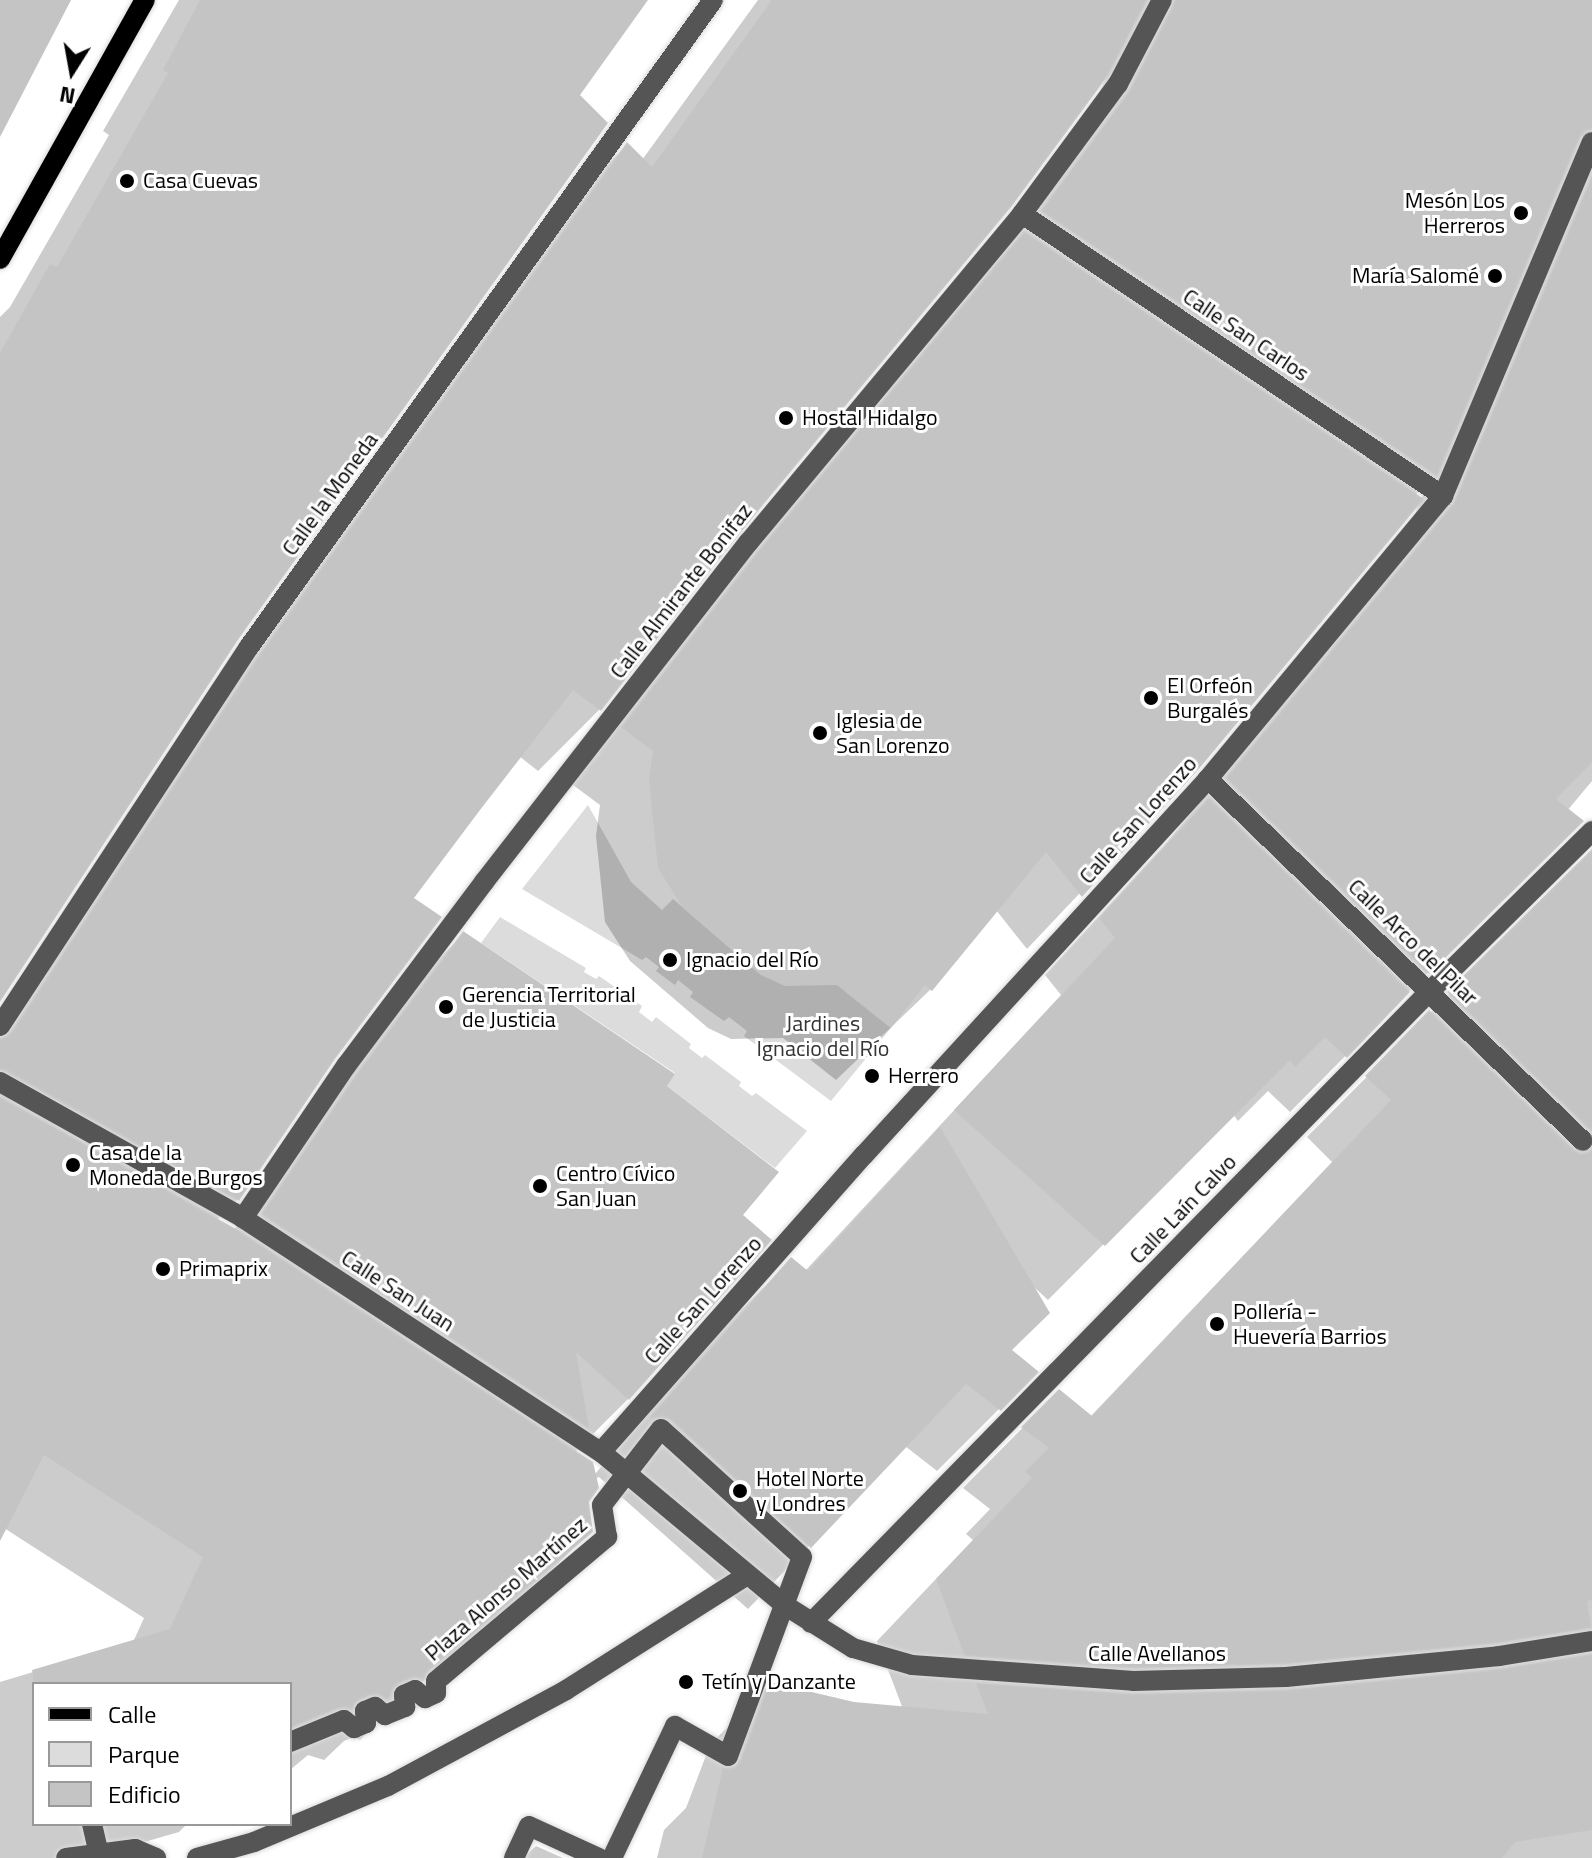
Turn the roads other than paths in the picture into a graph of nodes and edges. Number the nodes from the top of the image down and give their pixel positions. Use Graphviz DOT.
graph roads {
  1 [pos="145,0"];
  2 [pos="713,0"];
  3 [pos="1162,0"];
  4 [pos="1592,142"];
  5 [pos="1022,214"];
  6 [pos="0,259"];
  7 [pos="1443,496"];
  8 [pos="1208,779"];
  9 [pos="1592,831"];
  10 [pos="1430,991"];
  11 [pos="0,1026"];
  12 [pos="0,1082"];
  13 [pos="1583,1141"];
  14 [pos="243,1218"];
  15 [pos="601,1452"];
  16 [pos="627,1473"];
  17 [pos="747,1575"];
  18 [pos="786,1606"];
  19 [pos="811,1623"];
  20 [pos="1592,1641"];
  21 [pos="292,1741"];
  22 [pos="92,1826"];
  23 [pos="99,1855"];
  24 [pos="66,1858"];
  25 [pos="156,1858"];
  26 [pos="197,1858"];
  27 [pos="514,1858"];
  28 [pos="599,1858"];
  29 [pos="612,1858"];
  1 -- 6 [label="main road"];
  2 -- 11 [label="street, Calle la Moneda"];
  3 -- 5 [label="street, Calle Almirante Bonifaz"];
  4 -- 7 [label="street, Calle San Lorenzo"];
  5 -- 7 [label="street, Calle San Carlos"];
  5 -- 14 [label="street, Calle Almirante Bonifaz"];
  7 -- 8 [label="street, Calle San Lorenzo"];
  8 -- 10 [label="street, Calle Arco del Pilar"];
  8 -- 15 [label="street, Calle San Lorenzo"];
  9 -- 10 [label="street, Calle Laín Calvo"];
  10 -- 13 [label="street, Calle Arco del Pilar"];
  10 -- 19 [label="street, Calle Laín Calvo"];
  12 -- 14 [label="street, Calle San Juan"];
  14 -- 15 [label="street, Calle San Juan"];
  15 -- 16 [label="street, Calle San Juan"];
  16 -- 17 [label="street, Calle San Juan"];
  16 -- 18 [label="street, Plaza Alonso Martínez"];
  16 -- 21 [label="street, Plaza Alonso Martínez"];
  17 -- 18 [label="street, Calle Avellanos"];
  17 -- 26 [label="street"];
  18 -- 19 [label="street, Calle Avellanos"];
  18 -- 29 [label="street, Plaza Alonso Martínez"];
  19 -- 20 [label="street, Calle Avellanos"];
  22 -- 23 [label="street"];
  23 -- 24 [label="street"];
  23 -- 25 [label="street"];
  27 -- 28 [label="street"];
}
